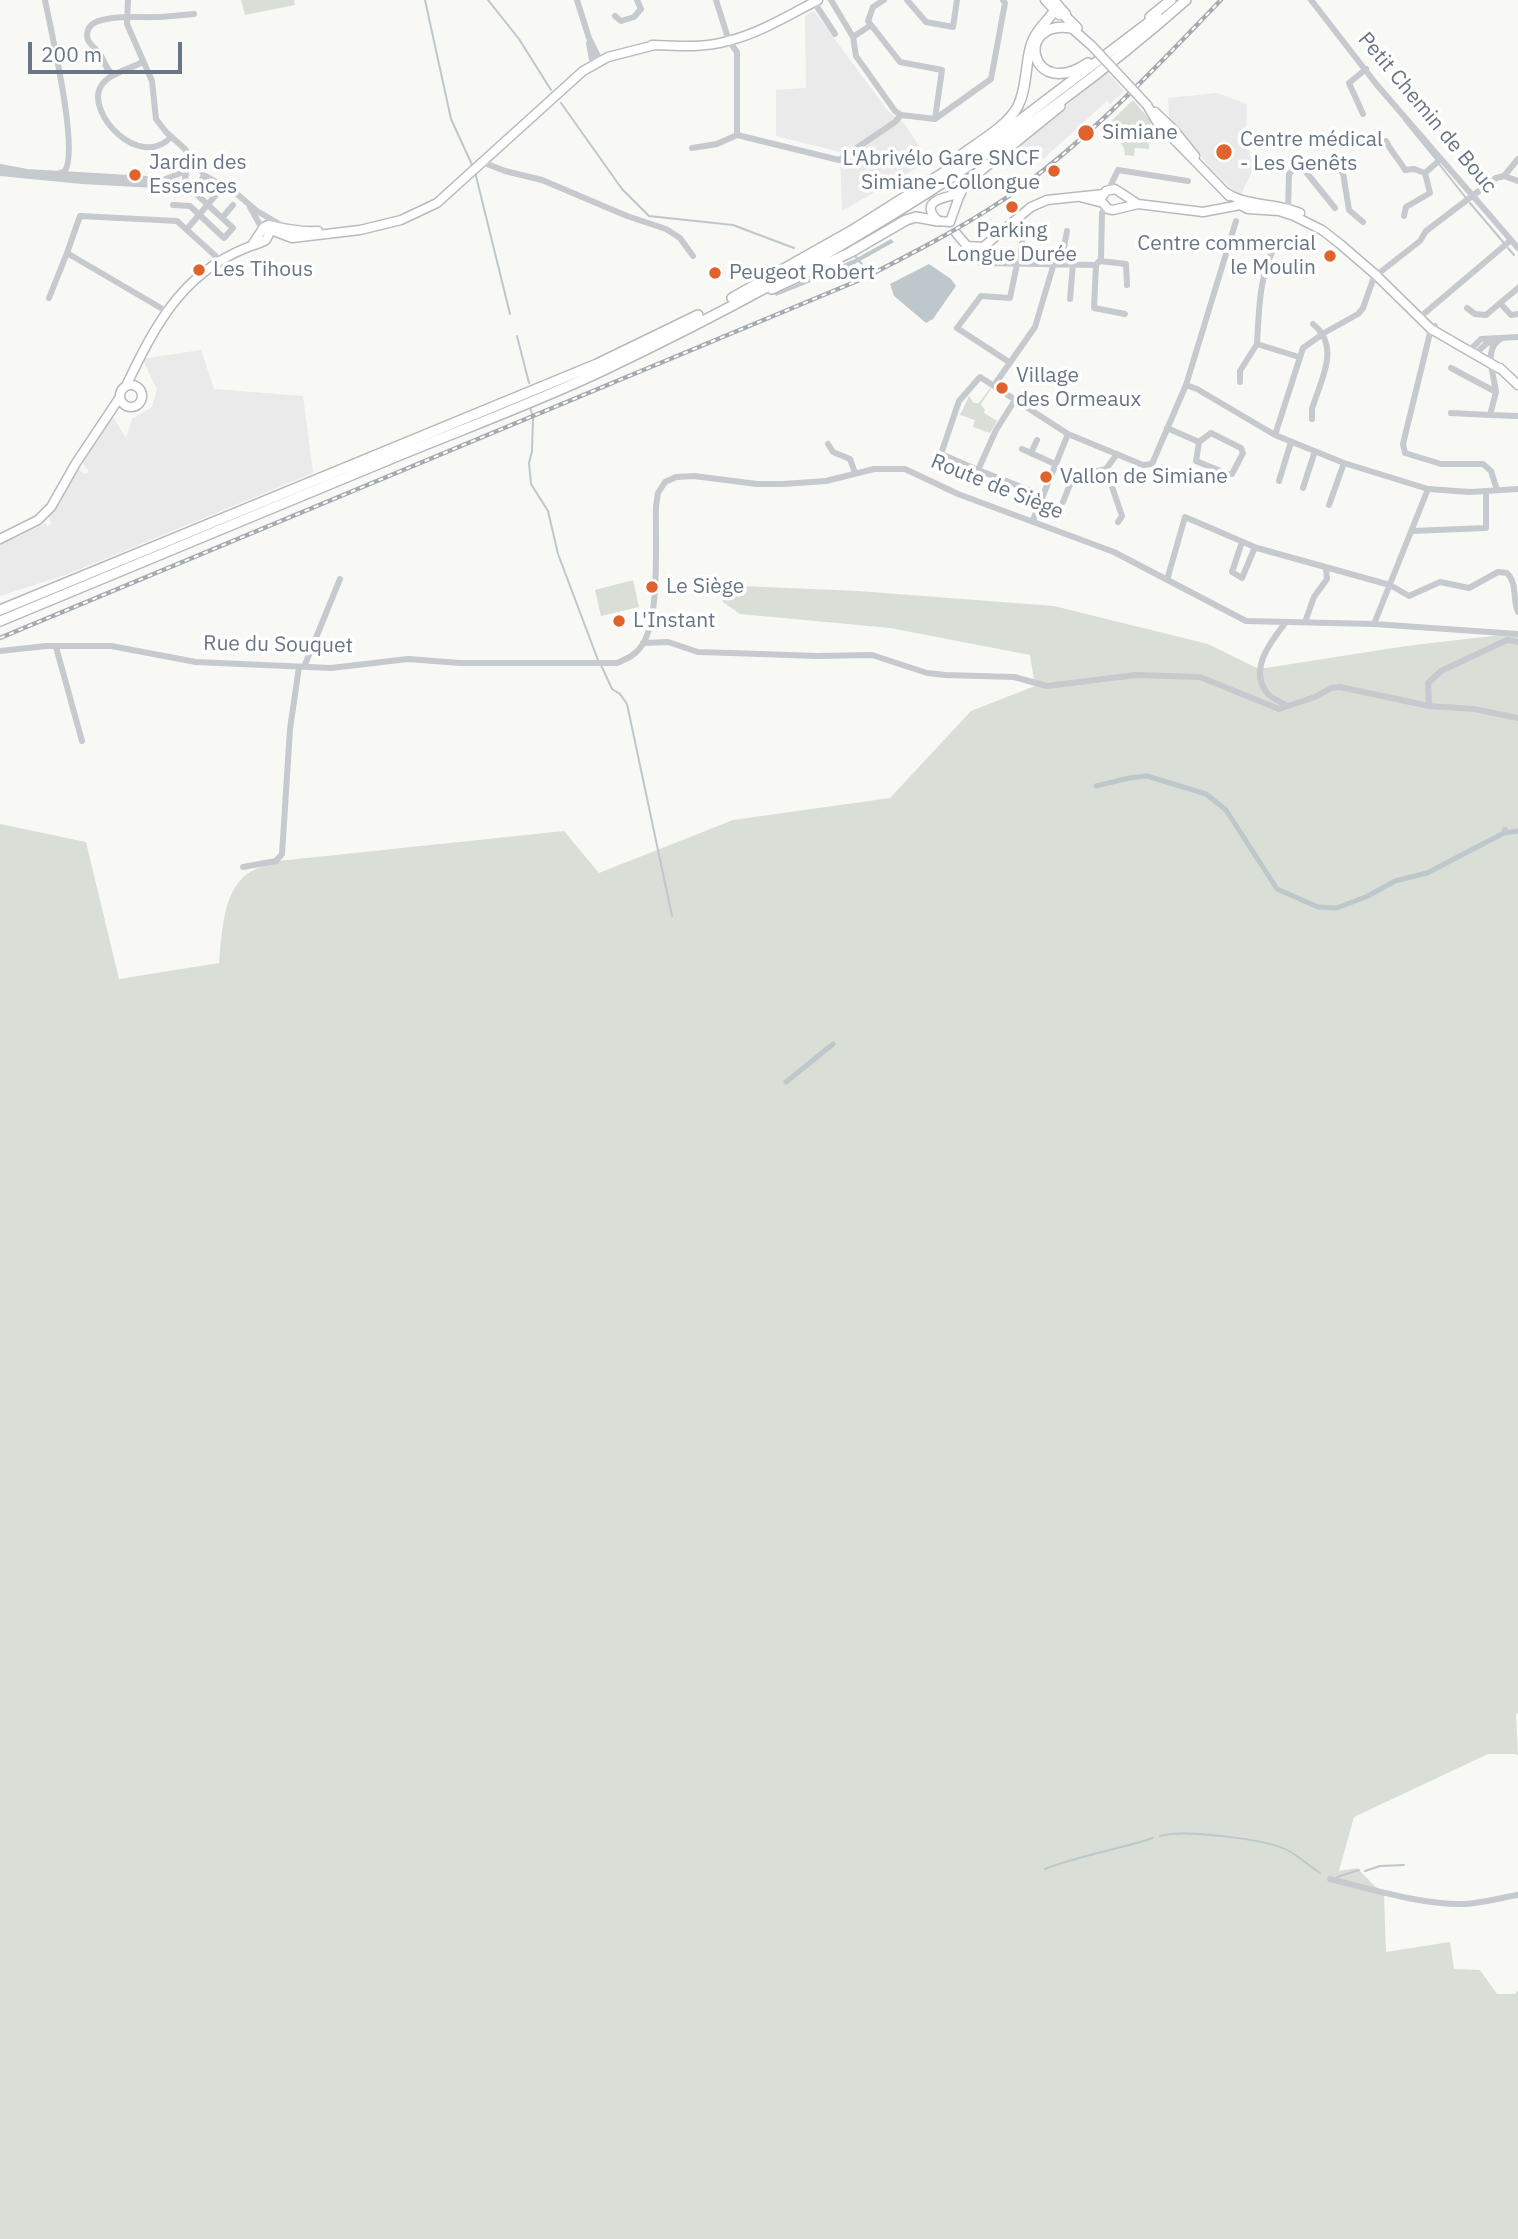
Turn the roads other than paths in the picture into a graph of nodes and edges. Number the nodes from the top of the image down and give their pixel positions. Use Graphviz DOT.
graph roads {
  1 [pos="45,0"];
  2 [pos="128,0"];
  3 [pos="577,0"];
  4 [pos="638,0"];
  5 [pos="716,0"];
  6 [pos="831,0"];
  7 [pos="884,0"];
  8 [pos="907,0"];
  9 [pos="957,0"];
  10 [pos="1003,0"];
  11 [pos="1046,0"];
  12 [pos="1174,0"];
  13 [pos="1186,0"];
  14 [pos="1311,0"];
  15 [pos="816,1"];
  16 [pos="1054,5"];
  17 [pos="194,14"];
  18 [pos="615,16"];
  19 [pos="127,17"];
  20 [pos="871,26"];
  21 [pos="1074,28"];
  22 [pos="1146,33"];
  23 [pos="835,34"];
  24 [pos="853,37"];
  25 [pos="731,43"];
  26 [pos="596,60"];
  27 [pos="143,62"];
  28 [pos="1364,71"];
  29 [pos="114,75"];
  30 [pos="555,94"];
  31 [pos="1147,105"];
  32 [pos="1363,114"];
  33 [pos="901,115"];
  34 [pos="934,119"];
  35 [pos="1157,121"];
  36 [pos="1173,131"];
  37 [pos="737,135"];
  38 [pos="171,137"];
  39 [pos="1385,141"];
  40 [pos="692,148"];
  41 [pos="186,149"];
  42 [pos="1183,149"];
  43 [pos="70,158"];
  44 [pos="1518,159"];
  45 [pos="1438,161"];
  46 [pos="196,166"];
  47 [pos="0,167"];
  48 [pos="480,167"];
  49 [pos="1302,167"];
  50 [pos="74,168"];
  51 [pos="186,170"];
  52 [pos="1118,170"];
  53 [pos="1206,170"];
  54 [pos="0,173"];
  55 [pos="1425,173"];
  56 [pos="70,175"];
  57 [pos="204,175"];
  58 [pos="83,176"];
  59 [pos="1503,176"];
  60 [pos="53,177"];
  61 [pos="1188,181"];
  62 [pos="1518,181"];
  63 [pos="188,183"];
  64 [pos="200,183"];
  65 [pos="225,187"];
  66 [pos="920,187"];
  67 [pos="1106,191"];
  68 [pos="174,192"];
  69 [pos="1121,193"];
  70 [pos="960,194"];
  71 [pos="1474,196"];
  72 [pos="215,197"];
  73 [pos="1080,197"];
  74 [pos="1234,201"];
  75 [pos="173,205"];
  76 [pos="208,205"];
  77 [pos="233,205"];
  78 [pos="1138,205"];
  79 [pos="1110,207"];
  80 [pos="1335,208"];
  81 [pos="1291,212"];
  82 [pos="199,216"];
  83 [pos="1404,216"];
  84 [pos="222,218"];
  85 [pos="938,221"];
  86 [pos="1236,221"];
  87 [pos="1363,222"];
  88 [pos="268,225"];
  89 [pos="953,228"];
  90 [pos="187,229"];
  91 [pos="360,230"];
  92 [pos="1067,231"];
  93 [pos="1278,241"];
  94 [pos="1021,242"];
  95 [pos="1507,244"];
  96 [pos="1518,248"];
  97 [pos="67,253"];
  98 [pos="693,256"];
  99 [pos="220,260"];
  100 [pos="980,263"];
  101 [pos="1058,263"];
  102 [pos="1098,263"];
  103 [pos="1019,264"];
  104 [pos="1073,264"];
  105 [pos="1378,274"];
  106 [pos="1127,285"];
  107 [pos="1518,288"];
  108 [pos="49,298"];
  109 [pos="1070,299"];
  110 [pos="1500,303"];
  111 [pos="1467,308"];
  112 [pos="166,311"];
  113 [pos="1125,314"];
  114 [pos="1518,314"];
  115 [pos="1421,316"];
  116 [pos="1313,324"];
  117 [pos="1435,329"];
  118 [pos="1324,333"];
  119 [pos="1518,337"];
  120 [pos="1501,339"];
  121 [pos="663,340"];
  122 [pos="1257,344"];
  123 [pos="1473,352"];
  124 [pos="1299,357"];
  125 [pos="1009,362"];
  126 [pos="1491,363"];
  127 [pos="1451,368"];
  128 [pos="130,382"];
  129 [pos="1240,382"];
  130 [pos="995,384"];
  131 [pos="1186,385"];
  132 [pos="1518,385"];
  133 [pos="1494,391"];
  134 [pos="122,400"];
  135 [pos="1015,400"];
  136 [pos="1451,413"];
  137 [pos="1490,415"];
  138 [pos="1517,416"];
  139 [pos="1312,419"];
  140 [pos="1167,428"];
  141 [pos="1068,433"];
  142 [pos="1275,435"];
  143 [pos="1037,440"];
  144 [pos="1199,442"];
  145 [pos="1291,442"];
  146 [pos="828,443"];
  147 [pos="1022,449"];
  148 [pos="1315,451"];
  149 [pos="1031,453"];
  150 [pos="1117,454"];
  151 [pos="1343,463"];
  152 [pos="1055,464"];
  153 [pos="1107,469"];
  154 [pos="978,470"];
  155 [pos="855,473"];
  156 [pos="1279,481"];
  157 [pos="1303,488"];
  158 [pos="1428,489"];
  159 [pos="1518,489"];
  160 [pos="1497,490"];
  161 [pos="1486,491"];
  162 [pos="1042,495"];
  163 [pos="1063,502"];
  164 [pos="1329,505"];
  165 [pos="1033,520"];
  166 [pos="1118,522"];
  167 [pos="1412,531"];
  168 [pos="0,539"];
  169 [pos="1242,542"];
  170 [pos="1255,547"];
  171 [pos="1326,568"];
  172 [pos="340,579"];
  173 [pos="1167,580"];
  174 [pos="1390,585"];
  175 [pos="0,611"];
  176 [pos="1518,612"];
  177 [pos="0,621"];
  178 [pos="1286,622"];
  179 [pos="1305,622"];
  180 [pos="1374,624"];
  181 [pos="1518,634"];
  182 [pos="1518,642"];
  183 [pos="643,643"];
  184 [pos="56,647"];
  185 [pos="0,651"];
  186 [pos="302,667"];
  187 [pos="1287,706"];
  188 [pos="1429,706"];
  189 [pos="1518,718"];
  190 [pos="82,741"];
  191 [pos="243,867"];
  192 [pos="1330,1879"];
  193 [pos="1518,1895"];
  1 -- 43 [label="street"];
  2 -- 19 [label="street"];
  3 -- 26 [label="street"];
  4 -- 18 [label="street"];
  5 -- 25 [label="street"];
  6 -- 24 [label="street"];
  7 -- 20 [label="street"];
  8 -- 9 [label="street"];
  10 -- 34 [label="street"];
  11 -- 16 [label="main road"];
  12 -- 21 [label="highway"];
  12 -- 66 [label="highway"];
  13 -- 22 [label="highway"];
  14 -- 28 [label="street, Petit Chemin de Bouc"];
  15 -- 23 [label="street"];
  15 -- 25 [label="main road"];
  16 -- 21 [label="highway"];
  16 -- 66 [label="highway"];
  17 -- 19 [label="street"];
  19 -- 27 [label="street"];
  19 -- 29 [label="street"];
  20 -- 24 [label="street"];
  20 -- 34 [label="street"];
  21 -- 31 [label="main road, bridge"];
  22 -- 70 [label="highway"];
  22 -- 121 [label="highway"];
  24 -- 33 [label="street"];
  25 -- 26 [label="main road"];
  25 -- 37 [label="street"];
  26 -- 30 [label="main road"];
  26 -- 30 [label="main road"];
  27 -- 29 [label="street"];
  27 -- 38 [label="street"];
  28 -- 32 [label="street"];
  28 -- 45 [label="street, Petit Chemin de Bouc"];
  29 -- 38 [label="street"];
  30 -- 48 [label="main road"];
  31 -- 35 [label="main road"];
  31 -- 36 [label="main road"];
  33 -- 34 [label="street"];
  33 -- 37 [label="street"];
  35 -- 36 [label="street"];
  35 -- 42 [label="main road"];
  36 -- 42 [label="main road"];
  36 -- 53 [label="main road"];
  37 -- 40 [label="street"];
  38 -- 41 [label="street"];
  39 -- 55 [label="street"];
  41 -- 46 [label="street"];
  41 -- 51 [label="street"];
  42 -- 53 [label="main road"];
  43 -- 50 [label="street"];
  43 -- 60 [label="street"];
  44 -- 59 [label="street"];
  45 -- 55 [label="street"];
  45 -- 71 [label="street, Petit Chemin de Bouc"];
  46 -- 51 [label="street"];
  46 -- 57 [label="street"];
  47 -- 60 [label="street"];
  48 -- 91 [label="main road"];
  48 -- 98 [label="street"];
  49 -- 80 [label="street"];
  49 -- 81 [label="street"];
  49 -- 87 [label="street"];
  50 -- 56 [label="street"];
  50 -- 58 [label="street"];
  51 -- 58 [label="street"];
  51 -- 63 [label="street"];
  52 -- 61 [label="street"];
  52 -- 67 [label="street"];
  52 -- 69 [label="street"];
  53 -- 74 [label="main road"];
  54 -- 60 [label="street"];
  55 -- 83 [label="street"];
  56 -- 58 [label="street"];
  56 -- 60 [label="street"];
  57 -- 64 [label="street"];
  57 -- 65 [label="street"];
  59 -- 62 [label="street"];
  59 -- 71 [label="street"];
  60 -- 63 [label="street"];
  63 -- 64 [label="street"];
  64 -- 65 [label="street"];
  65 -- 88 [label="street"];
  66 -- 175 [label="highway"];
  67 -- 69 [label="main road"];
  67 -- 73 [label="main road"];
  67 -- 79 [label="main road"];
  68 -- 76 [label="street"];
  69 -- 78 [label="main road"];
  69 -- 79 [label="main road"];
  70 -- 85 [label="main road"];
  70 -- 89 [label="main road"];
  71 -- 95 [label="street, Petit Chemin de Bouc"];
  71 -- 105 [label="street"];
  72 -- 76 [label="street"];
  73 -- 79 [label="main road"];
  73 -- 89 [label="main road"];
  74 -- 78 [label="main road"];
  74 -- 81 [label="main road"];
  74 -- 81 [label="main road"];
  75 -- 82 [label="street"];
  76 -- 82 [label="street"];
  76 -- 84 [label="street"];
  77 -- 84 [label="street"];
  78 -- 79 [label="main road"];
  79 -- 102 [label="street"];
  81 -- 105 [label="main road"];
  82 -- 84 [label="street"];
  82 -- 90 [label="street"];
  85 -- 89 [label="main road"];
  85 -- 121 [label="highway"];
  86 -- 131 [label="street"];
  88 -- 91 [label="main road"];
  88 -- 91 [label="main road"];
  88 -- 99 [label="main road"];
  90 -- 97 [label="street"];
  90 -- 99 [label="street"];
  92 -- 101 [label="street"];
  93 -- 122 [label="street"];
  94 -- 103 [label="street"];
  95 -- 96 [label="street, Petit Chemin de Bouc"];
  95 -- 115 [label="street"];
  97 -- 108 [label="street"];
  97 -- 112 [label="street"];
  99 -- 112 [label="main road"];
  100 -- 103 [label="street"];
  101 -- 103 [label="street"];
  101 -- 104 [label="street"];
  101 -- 125 [label="street"];
  102 -- 104 [label="street"];
  102 -- 106 [label="street"];
  102 -- 113 [label="street"];
  103 -- 125 [label="street"];
  104 -- 109 [label="street"];
  105 -- 115 [label="main road"];
  105 -- 115 [label="main road"];
  105 -- 118 [label="street"];
  107 -- 110 [label="street"];
  110 -- 111 [label="street"];
  110 -- 114 [label="street"];
  112 -- 128 [label="main road"];
  115 -- 117 [label="main road"];
  116 -- 118 [label="street"];
  117 -- 123 [label="main road"];
  117 -- 160 [label="street"];
  118 -- 124 [label="street"];
  118 -- 139 [label="street"];
  119 -- 120 [label="street"];
  120 -- 123 [label="street"];
  120 -- 126 [label="street"];
  121 -- 177 [label="highway"];
  122 -- 124 [label="street"];
  122 -- 129 [label="street"];
  123 -- 126 [label="main road"];
  124 -- 142 [label="street"];
  125 -- 130 [label="street"];
  126 -- 132 [label="main road"];
  126 -- 133 [label="street"];
  127 -- 133 [label="street"];
  128 -- 134 [label="main road"];
  128 -- 134 [label="main road"];
  130 -- 135 [label="street"];
  130 -- 154 [label="street"];
  131 -- 140 [label="street"];
  131 -- 142 [label="street"];
  133 -- 137 [label="street"];
  134 -- 168 [label="main road"];
  135 -- 141 [label="street"];
  135 -- 154 [label="street"];
  136 -- 137 [label="street"];
  137 -- 138 [label="street"];
  140 -- 144 [label="street"];
  140 -- 150 [label="street"];
  141 -- 150 [label="street"];
  141 -- 152 [label="street"];
  142 -- 145 [label="street"];
  143 -- 149 [label="street"];
  144 -- 144 [label="street"];
  145 -- 148 [label="street"];
  145 -- 156 [label="street"];
  146 -- 155 [label="street"];
  147 -- 149 [label="street"];
  148 -- 151 [label="street"];
  148 -- 157 [label="street"];
  149 -- 152 [label="street"];
  150 -- 153 [label="street"];
  151 -- 158 [label="street"];
  151 -- 164 [label="street"];
  152 -- 162 [label="street"];
  153 -- 163 [label="street"];
  153 -- 166 [label="street"];
  154 -- 162 [label="street"];
  155 -- 165 [label="street, Route de Siège"];
  155 -- 183 [label="street, Route de Siège"];
  158 -- 161 [label="street"];
  158 -- 167 [label="street"];
  159 -- 160 [label="street"];
  160 -- 161 [label="street"];
  161 -- 167 [label="street"];
  162 -- 165 [label="street"];
  165 -- 173 [label="street, Route de Siège"];
  167 -- 174 [label="street"];
  169 -- 170 [label="street"];
  169 -- 170 [label="street"];
  169 -- 173 [label="street"];
  170 -- 171 [label="street"];
  171 -- 174 [label="street"];
  171 -- 179 [label="street"];
  172 -- 186 [label="street"];
  173 -- 178 [label="street, Route de Siège"];
  174 -- 176 [label="street"];
  174 -- 180 [label="street"];
  178 -- 179 [label="street, Route de Siège"];
  178 -- 187 [label="street"];
  179 -- 180 [label="street, Route de Siège"];
  180 -- 181 [label="street, Route de Siège"];
  182 -- 188 [label="street"];
  183 -- 186 [label="street, Rue du Souquet"];
  183 -- 187 [label="street"];
  184 -- 185 [label="street, Rue du Souquet"];
  184 -- 186 [label="street, Rue du Souquet"];
  184 -- 190 [label="street"];
  186 -- 191 [label="street"];
  187 -- 188 [label="street"];
  188 -- 189 [label="street"];
  192 -- 193 [label="street"];
}
